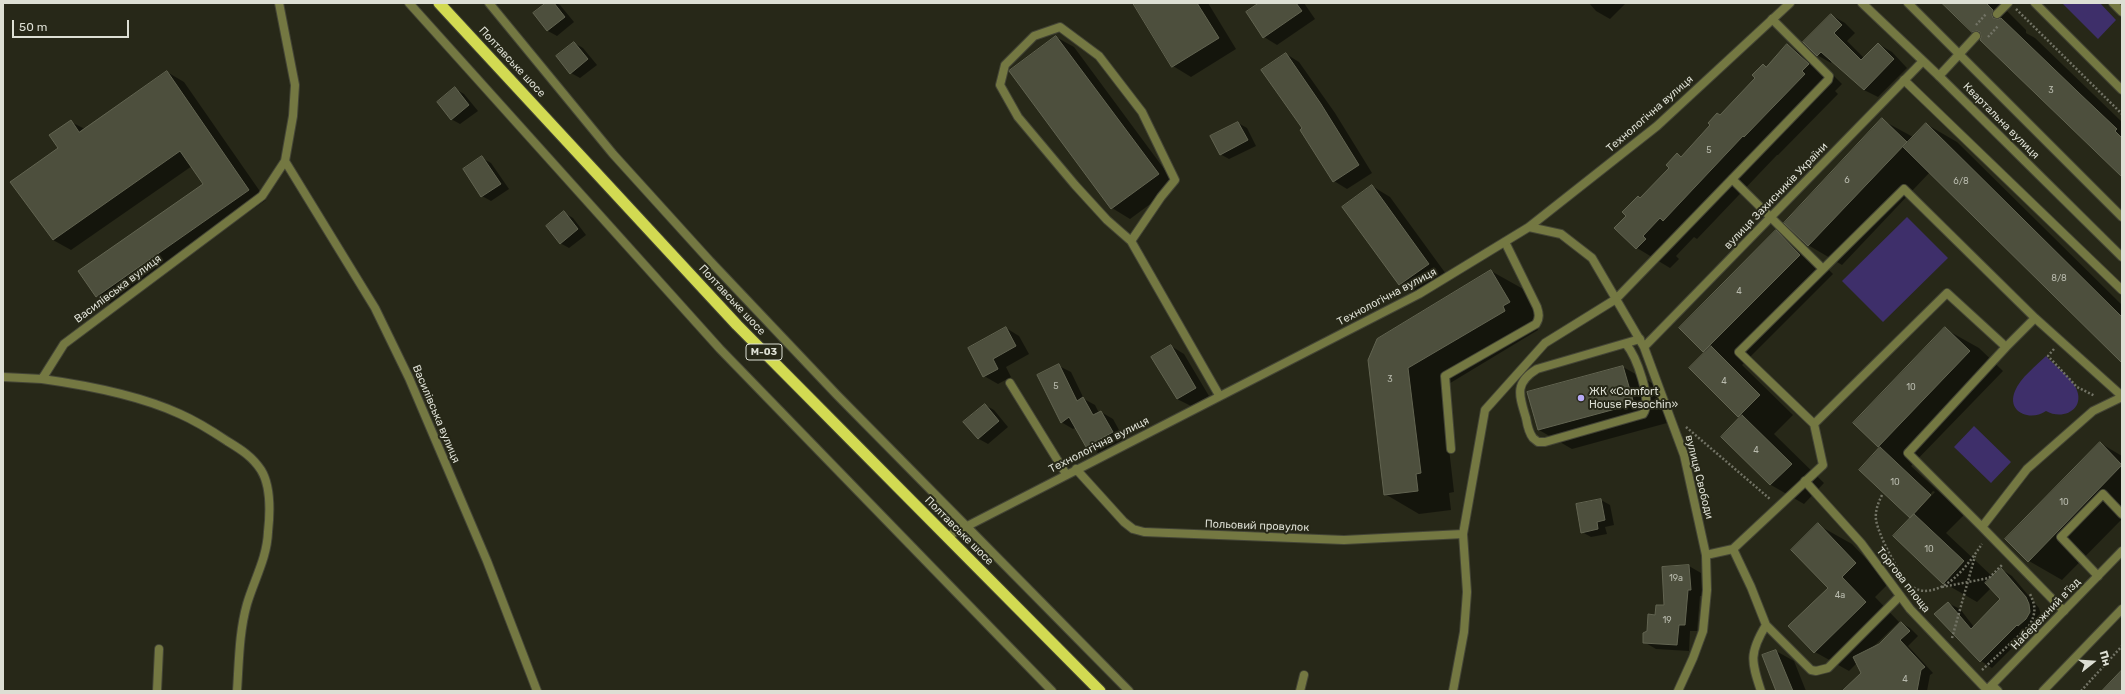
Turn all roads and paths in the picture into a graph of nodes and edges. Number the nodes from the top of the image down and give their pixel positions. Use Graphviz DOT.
graph roads {
  1 [pos="279,3"];
  2 [pos="409,3"];
  3 [pos="439,3"];
  4 [pos="489,3"];
  5 [pos="1790,3"];
  6 [pos="1862,3"];
  7 [pos="1908,3"];
  8 [pos="2008,3"];
  9 [pos="2035,3"];
  10 [pos="2113,3"];
  11 [pos="1994,11"];
  12 [pos="2122,12"];
  13 [pos="2010,14"];
  14 [pos="1772,19"];
  15 [pos="1999,25"];
  16 [pos="1974,33"];
  17 [pos="1983,42"];
  18 [pos="1960,54"];
  19 [pos="1923,61"];
  20 [pos="1939,76"];
  21 [pos="1904,80"];
  22 [pos="2122,90"];
  23 [pos="2122,114"];
  24 [pos="285,161"];
  25 [pos="1732,179"];
  26 [pos="1772,217"];
  27 [pos="2122,217"];
  28 [pos="1530,227"];
  29 [pos="1131,241"];
  30 [pos="1505,242"];
  31 [pos="2122,257"];
  32 [pos="1823,269"];
  33 [pos="2122,290"];
  34 [pos="1616,299"];
  35 [pos="2035,318"];
  36 [pos="2062,342"];
  37 [pos="1642,343"];
  38 [pos="1626,344"];
  39 [pos="2006,347"];
  40 [pos="3,377"];
  41 [pos="42,379"];
  42 [pos="1010,383"];
  43 [pos="1219,395"];
  44 [pos="2102,396"];
  45 [pos="2122,397"];
  46 [pos="1669,412"];
  47 [pos="1814,424"];
  48 [pos="1451,449"];
  49 [pos="1076,469"];
  50 [pos="1066,474"];
  51 [pos="1805,481"];
  52 [pos="1882,495"];
  53 [pos="1778,506"];
  54 [pos="2122,514"];
  55 [pos="967,525"];
  56 [pos="1982,527"];
  57 [pos="1463,534"];
  58 [pos="946,537"];
  59 [pos="1977,538"];
  60 [pos="1982,544"];
  61 [pos="1733,549"];
  62 [pos="1987,549"];
  63 [pos="2122,551"];
  64 [pos="1706,555"];
  65 [pos="1975,555"];
  66 [pos="1997,560"];
  67 [pos="2002,565"];
  68 [pos="2008,570"];
  69 [pos="2098,576"];
  70 [pos="1968,582"];
  71 [pos="1910,586"];
  72 [pos="1940,587"];
  73 [pos="1914,592"];
  74 [pos="2028,592"];
  75 [pos="1900,596"];
  76 [pos="2122,609"];
  77 [pos="2064,611"];
  78 [pos="1766,625"];
  79 [pos="1948,634"];
  80 [pos="1952,639"];
  81 [pos="1957,644"];
  82 [pos="2122,646"];
  83 [pos="159,649"];
  84 [pos="1976,667"];
  85 [pos="1304,675"];
  86 [pos="1991,689"];
  87 [pos="157,691"];
  88 [pos="237,691"];
  89 [pos="537,691"];
  90 [pos="1052,691"];
  91 [pos="1100,691"];
  92 [pos="1129,691"];
  93 [pos="1300,691"];
  94 [pos="1453,691"];
  95 [pos="1678,691"];
  96 [pos="1761,691"];
  97 [pos="2043,691"];
  98 [pos="2081,691"];
  1 -- 24 [label="street, Василівська вулиця"];
  2 -- 90 [label="street"];
  3 -- 58 [label="highway, Полтавське шосе / М-03"];
  4 -- 55 [label="street"];
  5 -- 14 [label="street, Технологічна вулиця"];
  6 -- 19 [label="street, Квартальна вулиця"];
  7 -- 18 [label="street"];
  8 -- 11 [label="street"];
  9 -- 22 [label="street"];
  10 -- 12 [label="street"];
  11 -- 16 [label="path"];
  13 -- 23 [label="path"];
  14 -- 25 [label="street"];
  14 -- 28 [label="street, Технологічна вулиця"];
  15 -- 17 [label="path"];
  16 -- 18 [label="street"];
  18 -- 20 [label="street"];
  18 -- 27 [label="street"];
  19 -- 20 [label="street, Квартальна вулиця"];
  19 -- 21 [label="street, вулиця Захисників України"];
  20 -- 31 [label="street, Квартальна вулиця"];
  21 -- 26 [label="street, вулиця Захисників України"];
  21 -- 33 [label="street"];
  24 -- 41 [label="street, Василівська вулиця"];
  24 -- 89 [label="street, Василівська вулиця"];
  25 -- 26 [label="street"];
  25 -- 34 [label="street"];
  26 -- 32 [label="street"];
  26 -- 37 [label="street, вулиця Захисників України"];
  28 -- 30 [label="street, Технологічна вулиця"];
  28 -- 34 [label="street, вулиця Свободи"];
  29 -- 29 [label="street"];
  29 -- 43 [label="street"];
  30 -- 43 [label="street, Технологічна вулиця"];
  30 -- 48 [label="street"];
  32 -- 35 [label="street"];
  32 -- 47 [label="street"];
  34 -- 37 [label="street, вулиця Свободи"];
  34 -- 57 [label="street"];
  35 -- 36 [label="street"];
  35 -- 39 [label="street"];
  36 -- 44 [label="path"];
  36 -- 45 [label="street"];
  37 -- 38 [label="street"];
  37 -- 46 [label="street, вулиця Свободи"];
  38 -- 38 [label="street"];
  39 -- 47 [label="street"];
  39 -- 56 [label="street"];
  40 -- 41 [label="street"];
  41 -- 88 [label="street"];
  42 -- 50 [label="street"];
  43 -- 49 [label="street, Технологічна вулиця"];
  45 -- 56 [label="street"];
  46 -- 53 [label="path"];
  46 -- 64 [label="street, вулиця Свободи"];
  47 -- 51 [label="street"];
  49 -- 50 [label="street, Технологічна вулиця"];
  49 -- 57 [label="street, Польовий провулок"];
  50 -- 55 [label="street, Технологічна вулиця"];
  51 -- 53 [label="street"];
  51 -- 75 [label="street, Торгова площа"];
  52 -- 71 [label="path"];
  53 -- 61 [label="street"];
  54 -- 69 [label="street"];
  55 -- 58 [label="street, Технологічна вулиця"];
  55 -- 92 [label="street"];
  56 -- 77 [label="street"];
  57 -- 94 [label="street"];
  58 -- 91 [label="highway, Полтавське шосе / М-03"];
  59 -- 60 [label="path"];
  60 -- 62 [label="path"];
  60 -- 65 [label="path"];
  61 -- 64 [label="street"];
  61 -- 78 [label="street"];
  63 -- 69 [label="street, Набережний в’їзд"];
  64 -- 95 [label="street, вулиця Свободи"];
  65 -- 70 [label="path"];
  65 -- 72 [label="path"];
  66 -- 67 [label="path"];
  67 -- 68 [label="path"];
  67 -- 70 [label="path"];
  69 -- 77 [label="street, Набережний в’їзд"];
  70 -- 72 [label="path"];
  70 -- 80 [label="path"];
  71 -- 72 [label="path"];
  71 -- 73 [label="path"];
  74 -- 84 [label="path"];
  75 -- 78 [label="street"];
  75 -- 86 [label="street, Торгова площа"];
  76 -- 97 [label="street"];
  77 -- 86 [label="street, Набережний в’їзд"];
  78 -- 96 [label="street"];
  79 -- 80 [label="path"];
  80 -- 81 [label="path"];
  82 -- 98 [label="path"];
  83 -- 87 [label="street"];
  85 -- 93 [label="street"];
}
